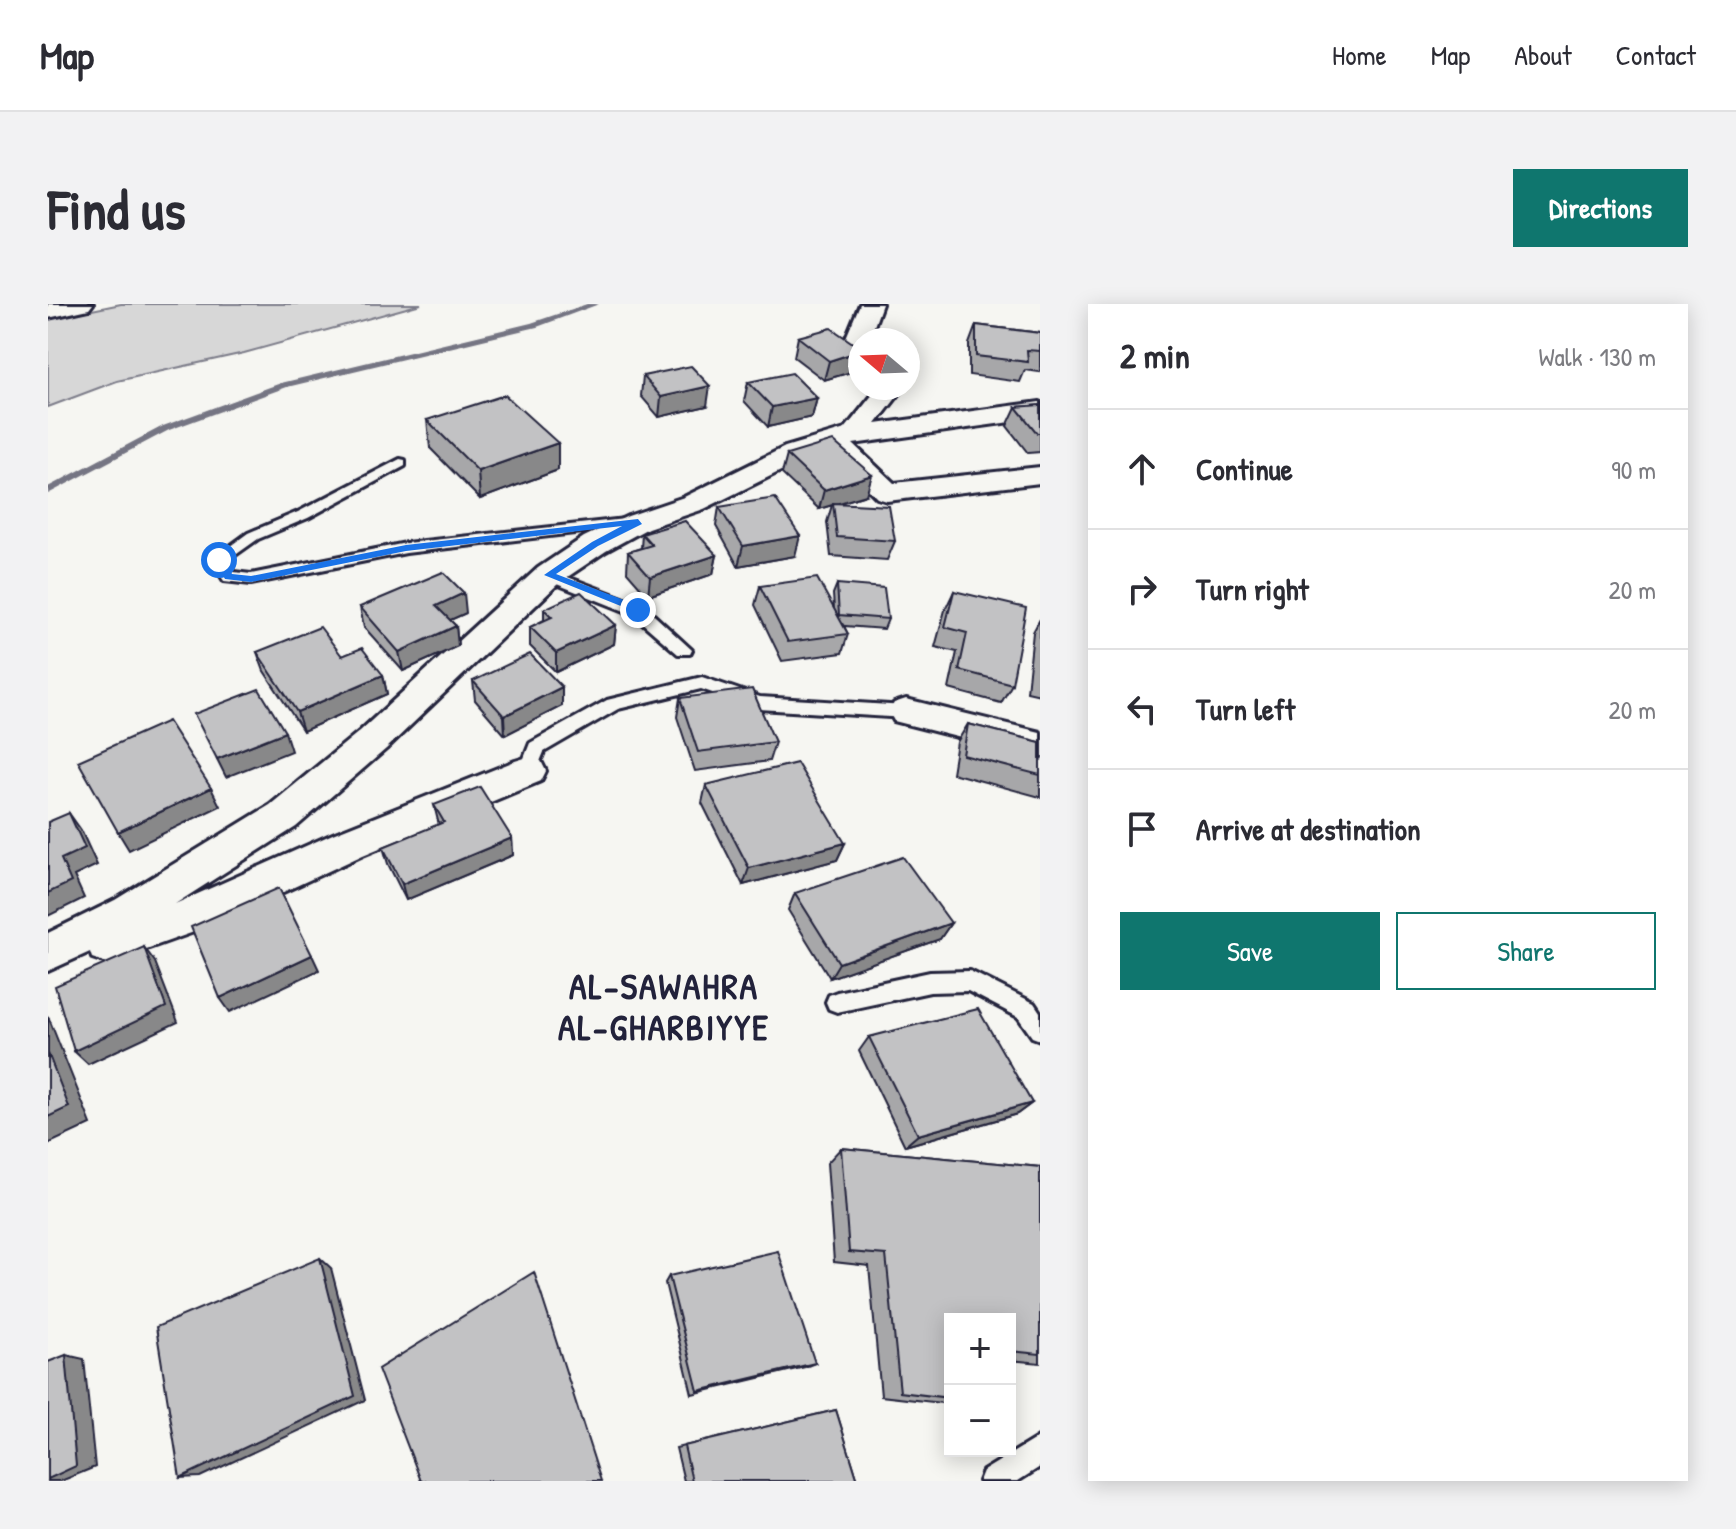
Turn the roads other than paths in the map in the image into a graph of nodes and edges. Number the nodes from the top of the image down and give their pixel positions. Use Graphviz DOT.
graph roads {
  1 [pos="80,304"];
  2 [pos="871,304"];
  3 [pos="48,310"];
  4 [pos="862,328"];
  5 [pos="880,400"];
  6 [pos="1040,410"];
  7 [pos="845,438"];
  8 [pos="400,463"];
  9 [pos="1040,475"];
  10 [pos="638,522"];
  11 [pos="549,575"];
  12 [pos="684,650"];
  13 [pos="906,712"];
  14 [pos="1040,745"];
  15 [pos="528,771"];
  16 [pos="48,953"];
  17 [pos="48,964"];
  18 [pos="837,1002"];
  19 [pos="1040,1030"];
  20 [pos="1040,1450"];
  21 [pos="993,1481"];
  1 -- 3 [label="street"];
  2 -- 4 [label="street"];
  5 -- 7 [label="street"];
  6 -- 7 [label="street"];
  7 -- 9 [label="street"];
  7 -- 10 [label="street"];
  8 -- 10 [label="lane"];
  10 -- 11 [label="street"];
  11 -- 12 [label="lane"];
  11 -- 16 [label="street"];
  13 -- 14 [label="street"];
  13 -- 15 [label="lane"];
  15 -- 17 [label="street"];
  18 -- 19 [label="lane"];
  20 -- 21 [label="lane"];
}
